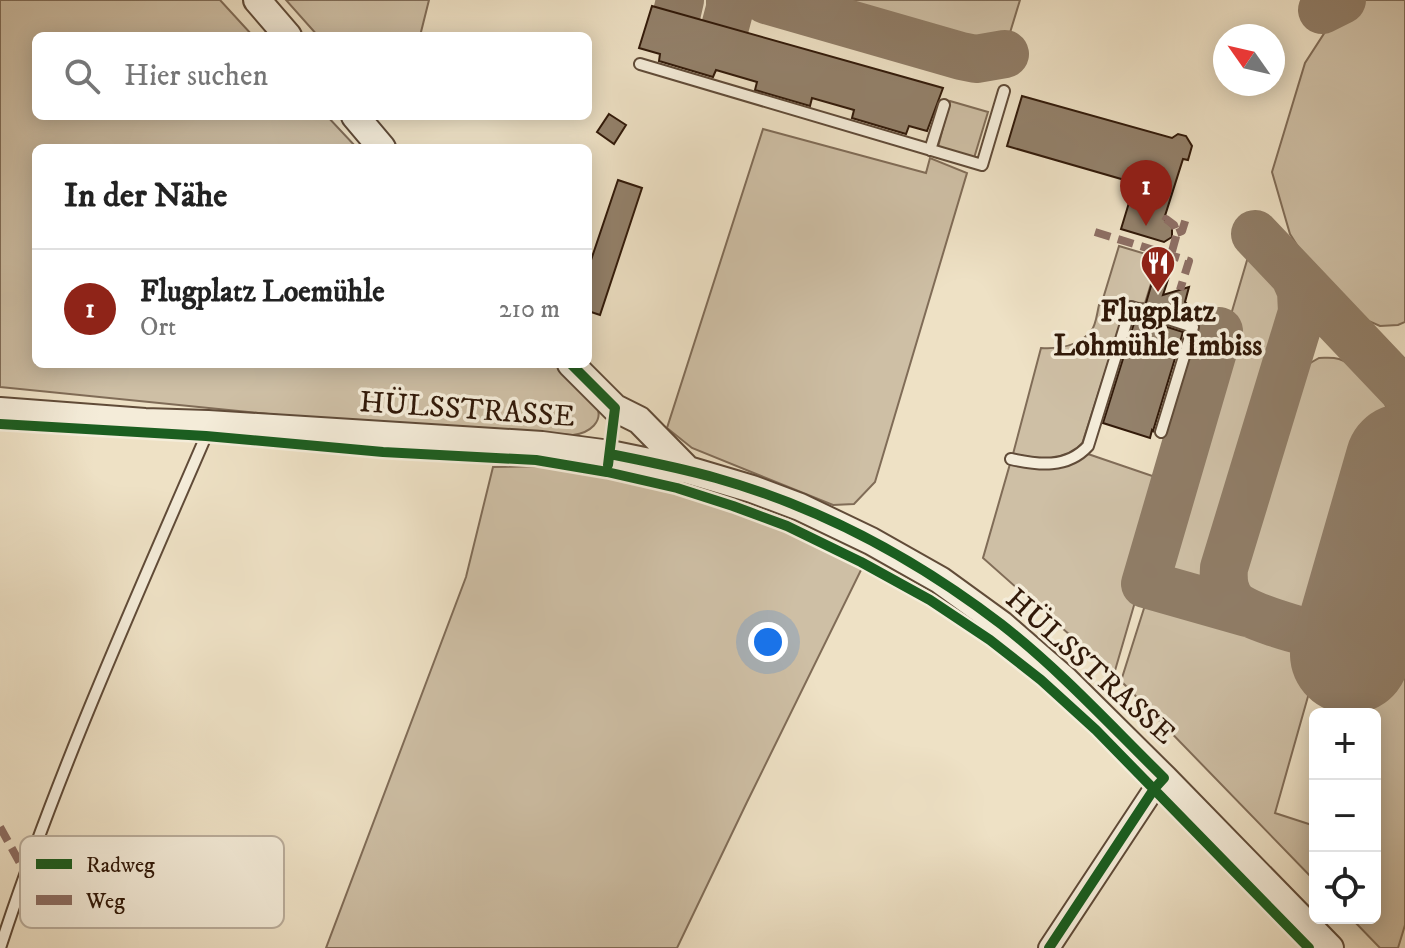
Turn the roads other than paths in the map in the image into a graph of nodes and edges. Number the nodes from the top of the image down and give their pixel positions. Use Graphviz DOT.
graph roads {
  1 [pos="257,0"];
  2 [pos="285,32"];
  3 [pos="640,64"];
  4 [pos="1004,91"];
  5 [pos="944,105"];
  6 [pos="358,120"];
  7 [pos="379,144"];
  8 [pos="930,150"];
  9 [pos="575,368"];
  10 [pos="615,408"];
  11 [pos="0,411"];
  12 [pos="208,424"];
  13 [pos="1161,432"];
  14 [pos="610,454"];
  15 [pos="1011,459"];
  16 [pos="688,470"];
  17 [pos="1164,778"];
  18 [pos="39,836"];
  19 [pos="20,887"];
  20 [pos="0,948"];
  21 [pos="1049,948"];
  22 [pos="1330,948"];
  1 -- 2 [label="street"];
  3 -- 8 [label="lane"];
  4 -- 8 [label="lane"];
  5 -- 8 [label="lane"];
  6 -- 7 [label="street"];
  9 -- 10 [label="street"];
  10 -- 14 [label="street"];
  10 -- 16 [label="street"];
  11 -- 12 [label="street, HÜLSSTRASSE"];
  12 -- 14 [label="street, HÜLSSTRASSE"];
  12 -- 18 [label="lane"];
  13 -- 15 [label="lane"];
  14 -- 16 [label="street, HÜLSSTRASSE"];
  16 -- 17 [label="street, HÜLSSTRASSE"];
  17 -- 21 [label="street"];
  17 -- 22 [label="street, HÜLSSTRASSE"];
  19 -- 20 [label="lane"];
}
